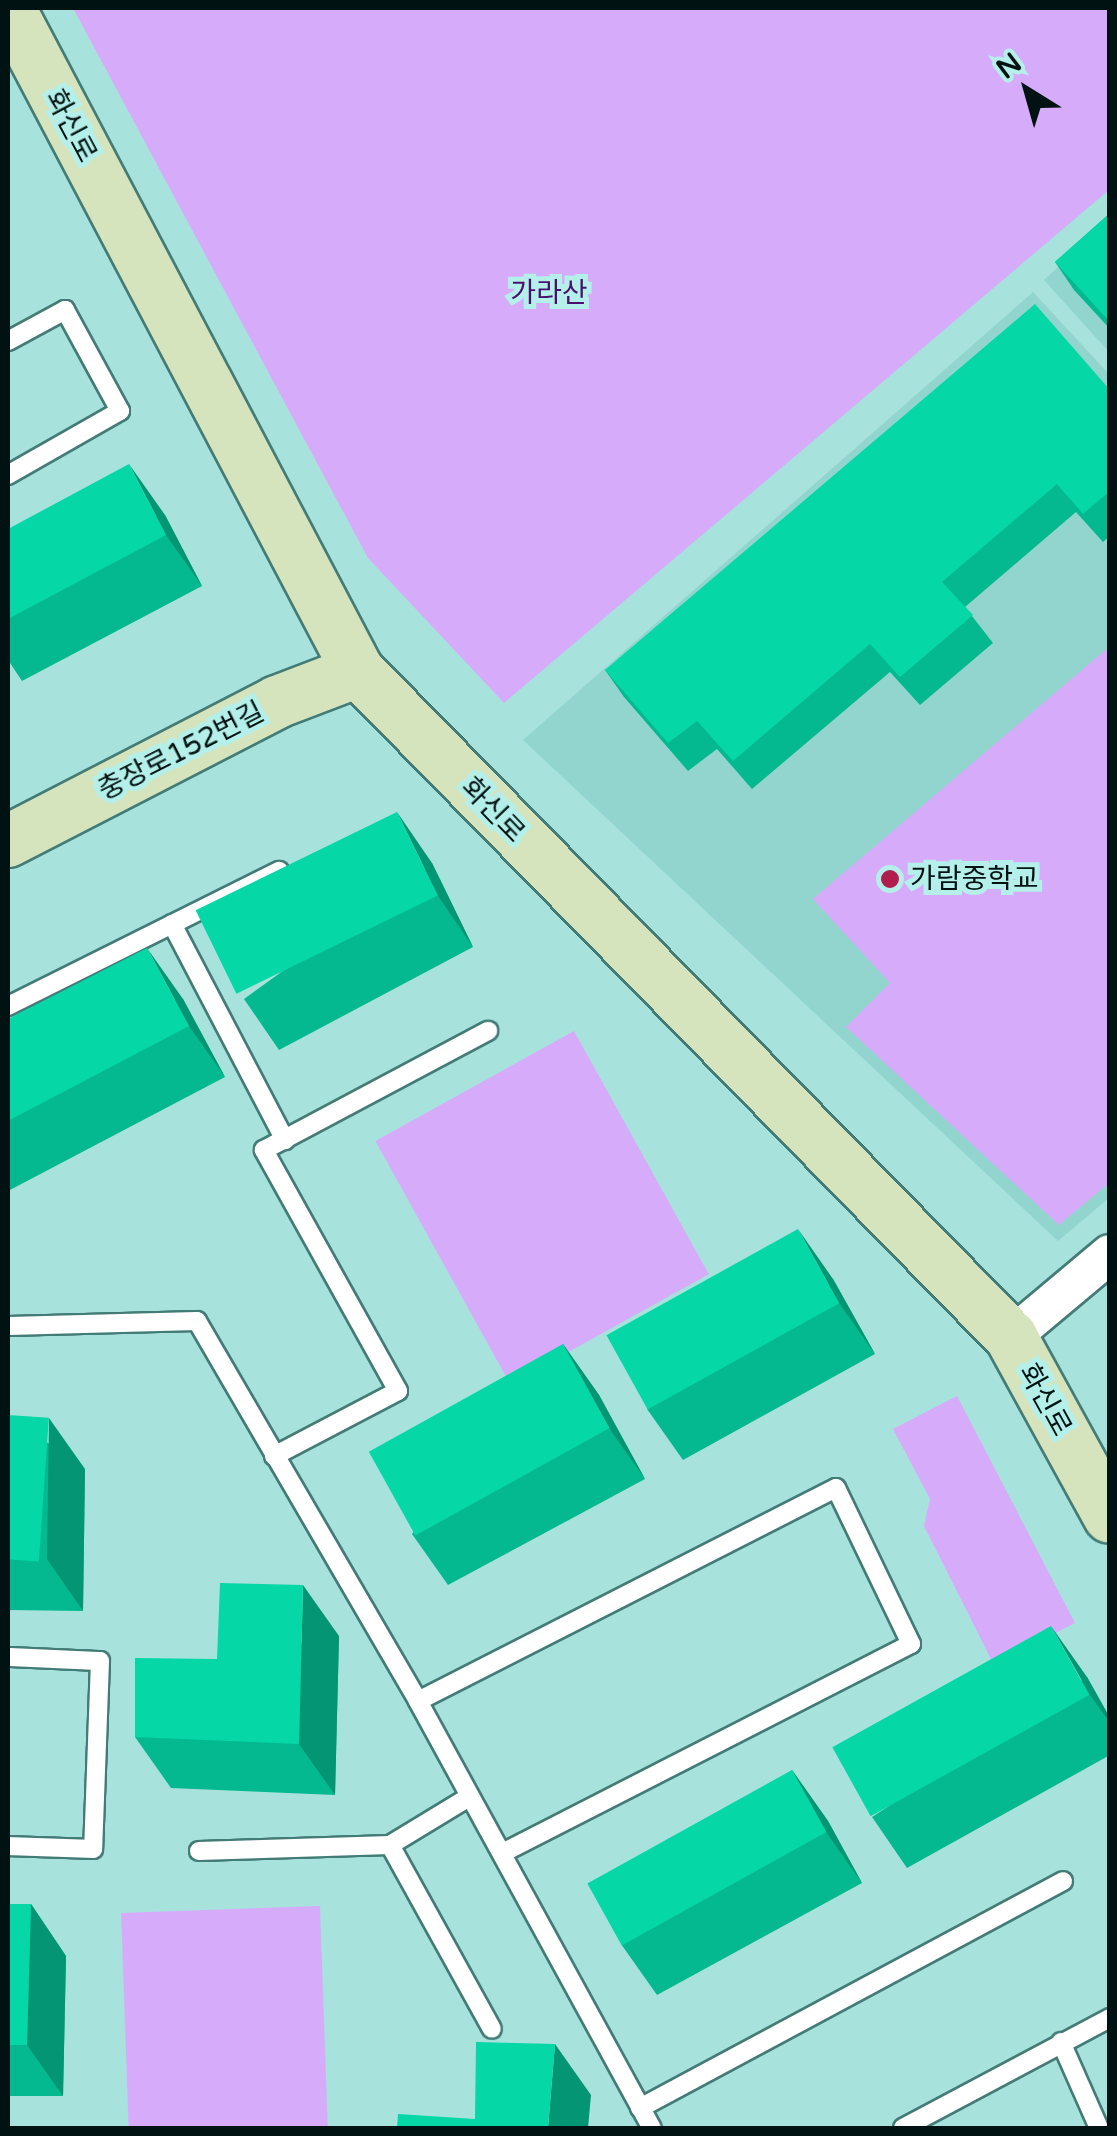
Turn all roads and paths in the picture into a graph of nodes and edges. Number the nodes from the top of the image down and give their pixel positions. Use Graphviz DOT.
graph roads {
  1 [pos="9,8"];
  2 [pos="8,341"];
  3 [pos="8,475"];
  4 [pos="358,670"];
  5 [pos="8,841"];
  6 [pos="279,871"];
  7 [pos="172,924"];
  8 [pos="8,1006"];
  9 [pos="488,1032"];
  10 [pos="285,1140"];
  11 [pos="1110,1254"];
  12 [pos="8,1326"];
  13 [pos="1010,1337"];
  14 [pos="274,1456"];
  15 [pos="1110,1517"];
  16 [pos="8,1657"];
  17 [pos="418,1702"];
  18 [pos="469,1798"];
  19 [pos="390,1845"];
  20 [pos="8,1846"];
  21 [pos="199,1851"];
  22 [pos="502,1853"];
  23 [pos="1063,1881"];
  24 [pos="1110,2018"];
  25 [pos="492,2029"];
  26 [pos="1061,2042"];
  27 [pos="640,2108"];
  28 [pos="652,2128"];
  29 [pos="903,2128"];
  30 [pos="1100,2128"];
  1 -- 4 [label="main road, 화신로"];
  2 -- 3 [label="lane"];
  4 -- 5 [label="main road, 충장로152번길"];
  4 -- 13 [label="main road, 화신로"];
  6 -- 7 [label="lane"];
  7 -- 8 [label="lane"];
  7 -- 10 [label="lane"];
  9 -- 10 [label="lane"];
  10 -- 14 [label="lane"];
  11 -- 13 [label="street"];
  12 -- 14 [label="lane"];
  13 -- 15 [label="main road, 화신로"];
  14 -- 17 [label="lane"];
  16 -- 20 [label="lane"];
  17 -- 18 [label="lane"];
  17 -- 22 [label="lane"];
  18 -- 19 [label="lane"];
  18 -- 22 [label="lane"];
  19 -- 21 [label="lane"];
  19 -- 25 [label="lane"];
  22 -- 27 [label="lane"];
  23 -- 27 [label="lane"];
  24 -- 26 [label="lane"];
  26 -- 29 [label="lane"];
  26 -- 30 [label="lane"];
  27 -- 28 [label="lane"];
}
